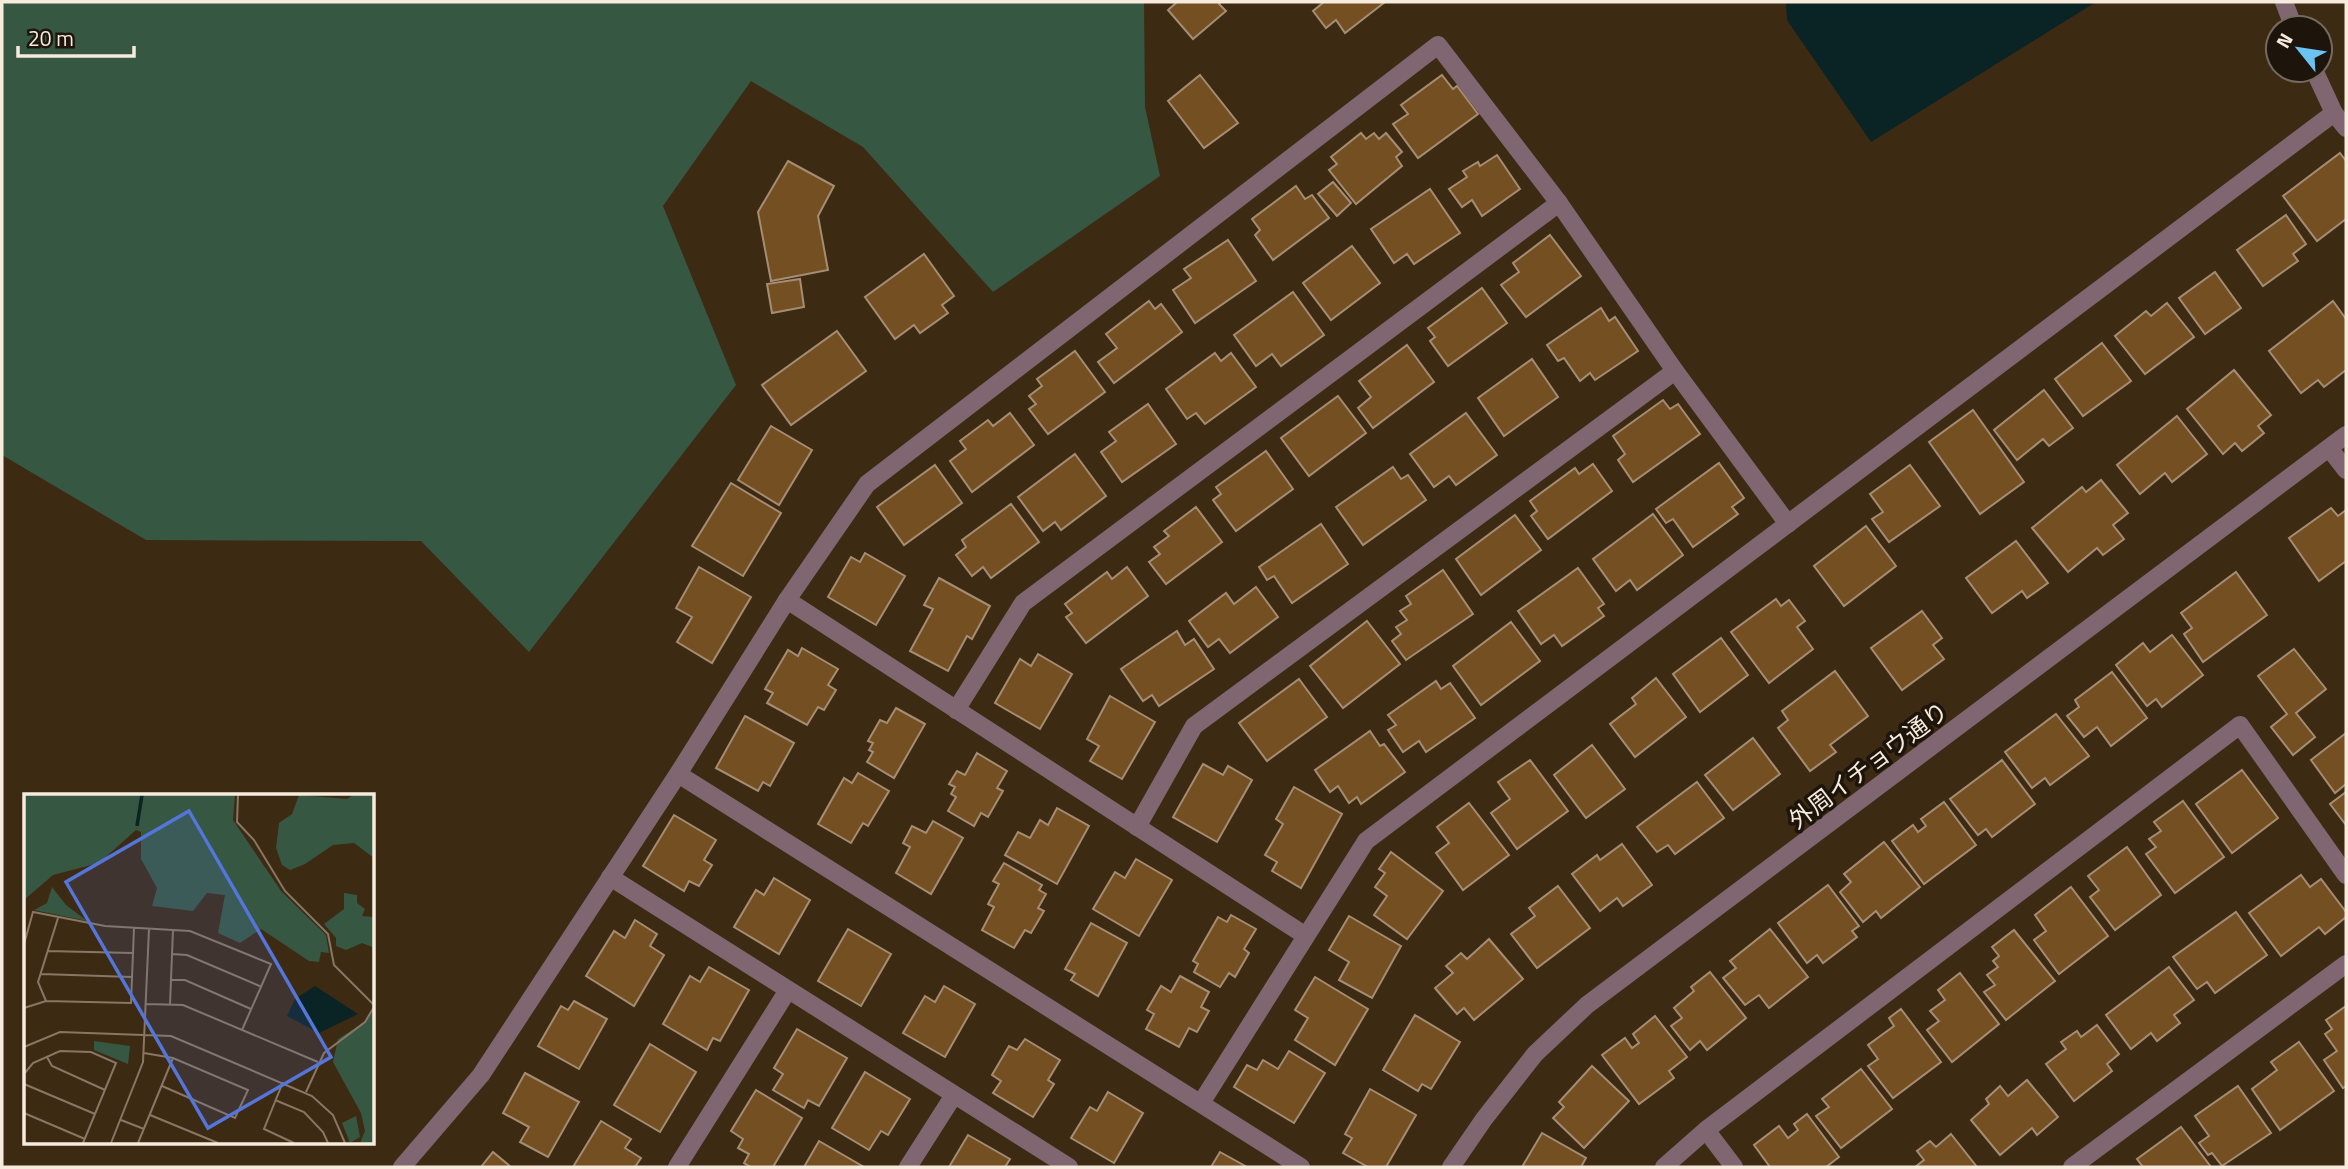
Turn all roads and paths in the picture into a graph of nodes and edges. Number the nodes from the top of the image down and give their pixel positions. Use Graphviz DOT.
graph roads {
  1 [pos="2321,84"];
  2 [pos="2334,113"];
  3 [pos="2346,128"];
  4 [pos="1559,203"];
  5 [pos="1675,371"];
  6 [pos="2346,435"];
  7 [pos="2329,448"];
  8 [pos="2346,470"];
  9 [pos="1788,524"];
  10 [pos="787,600"];
  11 [pos="956,709"];
  12 [pos="678,774"];
  13 [pos="1137,827"];
  14 [pos="2346,875"];
  15 [pos="610,877"];
  16 [pos="1306,936"];
  17 [pos="2346,964"];
  18 [pos="788,989"];
  19 [pos="954,1095"];
  20 [pos="1201,1103"];
  21 [pos="1706,1130"];
  22 [pos="402,1167"];
  23 [pos="677,1167"];
  24 [pos="908,1167"];
  25 [pos="1069,1167"];
  26 [pos="1301,1167"];
  27 [pos="1451,1167"];
  28 [pos="1664,1167"];
  29 [pos="1734,1167"];
  30 [pos="2072,1167"];
  1 -- 2 [label="street"];
  2 -- 3 [label="street"];
  2 -- 9 [label="street"];
  4 -- 5 [label="street"];
  4 -- 10 [label="street"];
  4 -- 11 [label="street"];
  5 -- 9 [label="street"];
  5 -- 13 [label="street"];
  6 -- 7 [label="street, 外周イチョウ通り"];
  7 -- 8 [label="street"];
  7 -- 27 [label="street, 外周イチョウ通り"];
  9 -- 16 [label="street"];
  10 -- 11 [label="street"];
  10 -- 12 [label="street"];
  11 -- 13 [label="street"];
  12 -- 15 [label="street"];
  12 -- 20 [label="street"];
  13 -- 16 [label="street"];
  14 -- 21 [label="street"];
  15 -- 18 [label="street"];
  15 -- 22 [label="street"];
  16 -- 20 [label="street"];
  17 -- 30 [label="street"];
  18 -- 19 [label="street"];
  18 -- 23 [label="street"];
  19 -- 24 [label="street"];
  19 -- 25 [label="street"];
  20 -- 26 [label="street"];
  21 -- 28 [label="street"];
  21 -- 29 [label="street"];
}
